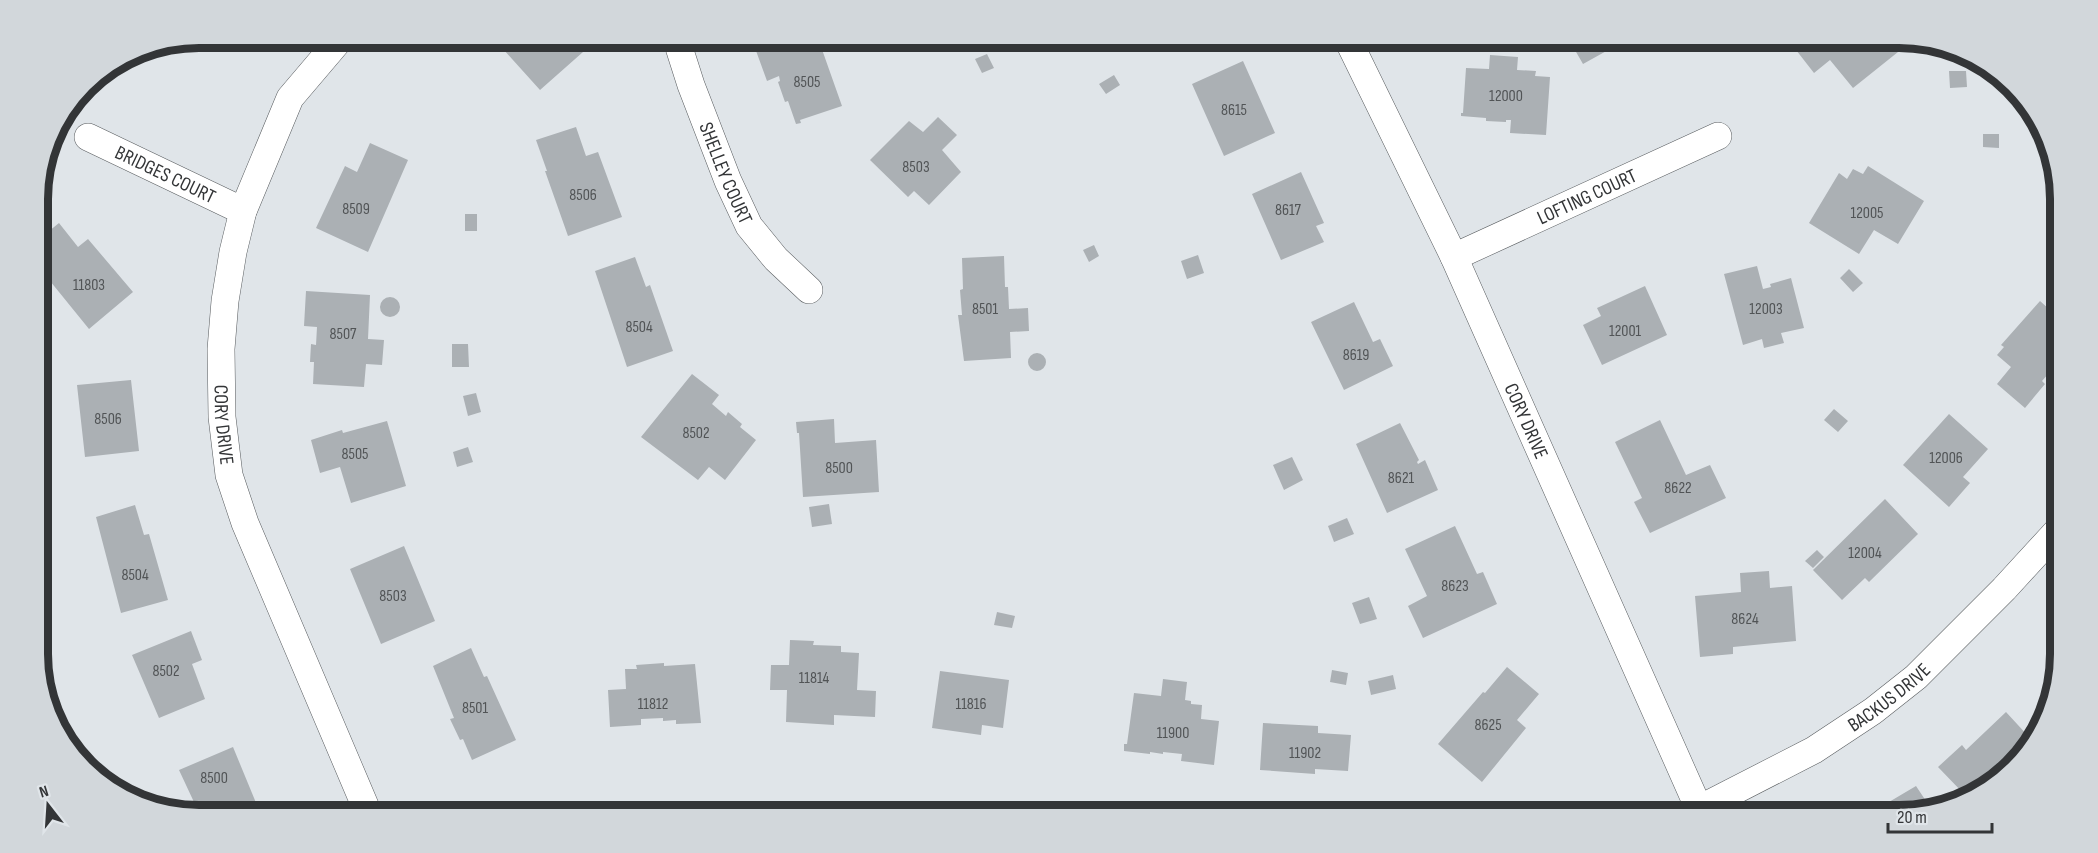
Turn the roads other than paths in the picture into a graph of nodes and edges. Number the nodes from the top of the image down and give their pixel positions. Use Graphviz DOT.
graph roads {
  1 [pos="332,48"];
  2 [pos="679,48"];
  3 [pos="1352,48"];
  4 [pos="1718,136"];
  5 [pos="88,137"];
  6 [pos="243,212"];
  7 [pos="1454,257"];
  8 [pos="809,290"];
  9 [pos="2050,539"];
  10 [pos="365,805"];
  11 [pos="1688,805"];
  12 [pos="1705,805"];
  1 -- 6 [label="street, CORY DRIVE"];
  2 -- 8 [label="street, SHELLEY COURT"];
  3 -- 7 [label="street, CORY DRIVE"];
  4 -- 7 [label="street, LOFTING COURT"];
  5 -- 6 [label="street, BRIDGES COURT"];
  6 -- 10 [label="street, CORY DRIVE"];
  7 -- 11 [label="street, CORY DRIVE"];
  9 -- 12 [label="street, BACKUS DRIVE"];
}
